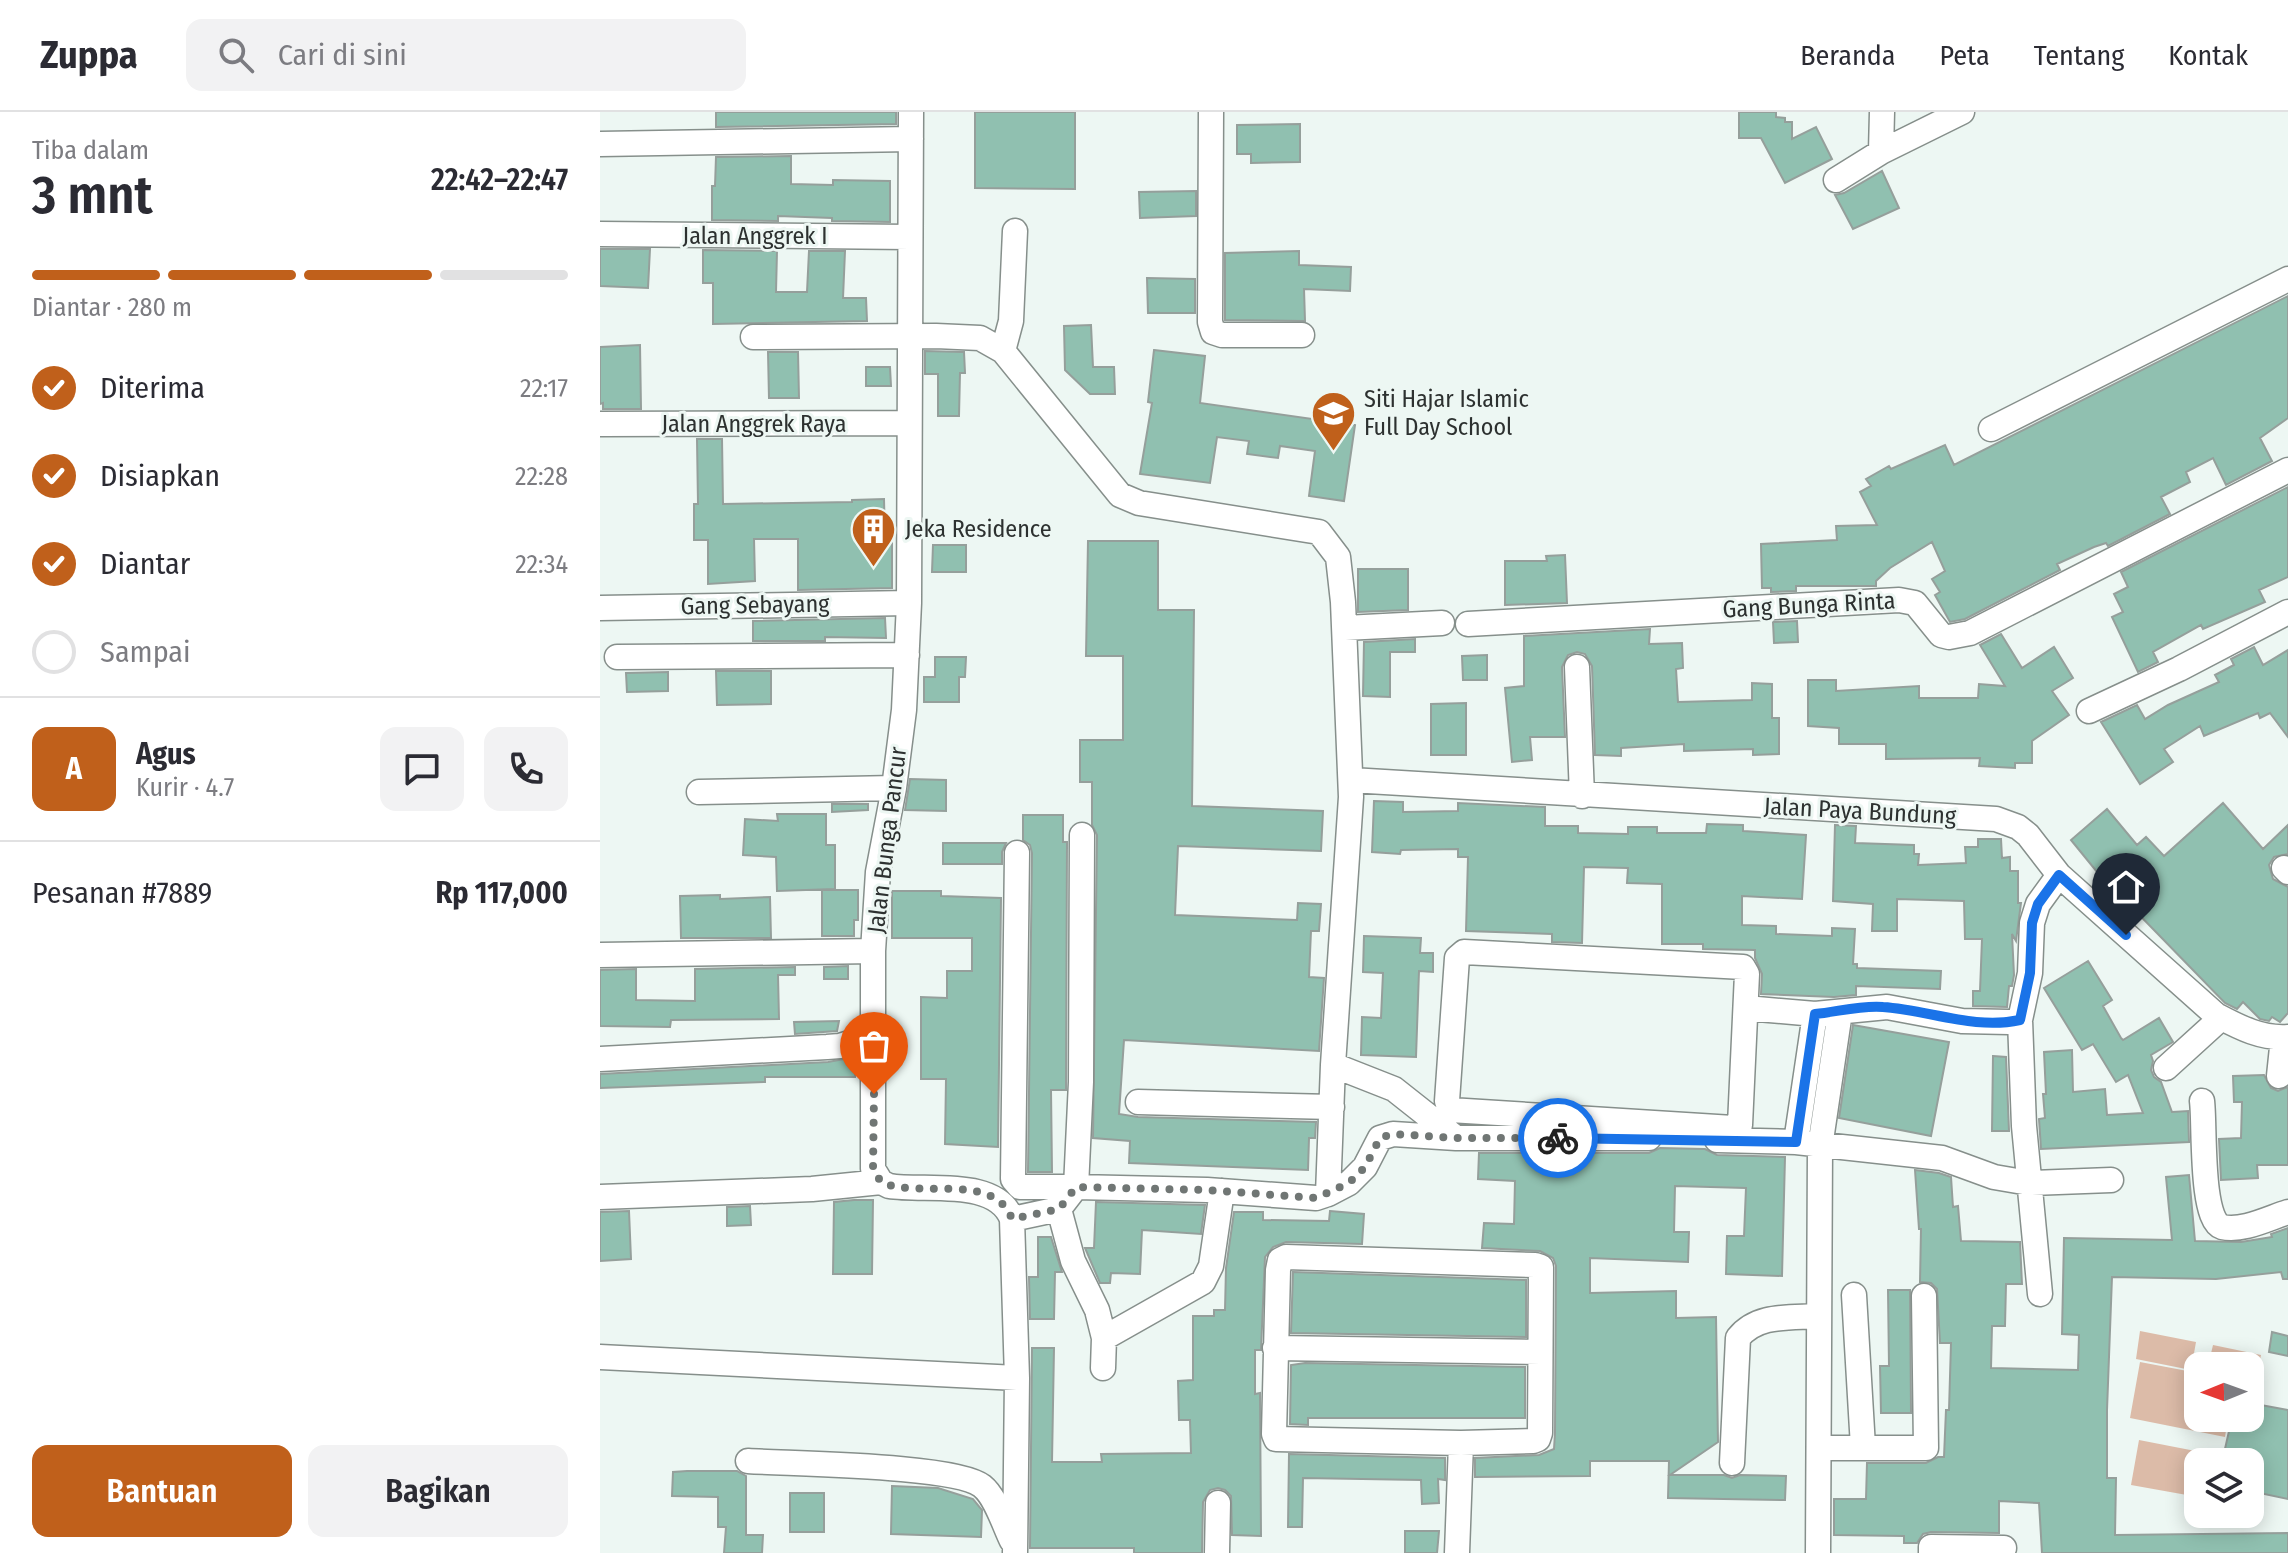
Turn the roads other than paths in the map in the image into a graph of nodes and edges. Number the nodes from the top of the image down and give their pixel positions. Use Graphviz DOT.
graph roads {
  1 [pos="911,112"];
  2 [pos="1211,112"];
  3 [pos="1882,112"];
  4 [pos="1962,112"];
  5 [pos="911,139"];
  6 [pos="600,144"];
  7 [pos="1881,152"];
  8 [pos="1836,180"];
  9 [pos="1015,231"];
  10 [pos="600,234"];
  11 [pos="910,237"];
  12 [pos="2288,279"];
  13 [pos="1302,335"];
  14 [pos="909,336"];
  15 [pos="753,337"];
  16 [pos="1003,351"];
  17 [pos="909,423"];
  18 [pos="600,424"];
  19 [pos="1991,429"];
  20 [pos="2288,470"];
  21 [pos="909,603"];
  22 [pos="600,608"];
  23 [pos="2288,612"];
  24 [pos="1442,623"];
  25 [pos="1468,624"];
  26 [pos="1345,628"];
  27 [pos="907,655"];
  28 [pos="617,657"];
  29 [pos="1577,667"];
  30 [pos="2089,711"];
  31 [pos="1351,780"];
  32 [pos="894,788"];
  33 [pos="699,792"];
  34 [pos="1582,796"];
  35 [pos="1082,835"];
  36 [pos="1017,853"];
  37 [pos="2059,875"];
  38 [pos="873,951"];
  39 [pos="600,955"];
  40 [pos="1746,1008"];
  41 [pos="1840,1012"];
  42 [pos="1815,1014"];
  43 [pos="2221,1018"];
  44 [pos="2020,1020"];
  45 [pos="875,1035"];
  46 [pos="2286,1038"];
  47 [pos="600,1059"];
  48 [pos="1333,1065"];
  49 [pos="2166,1068"];
  50 [pos="2279,1076"];
  51 [pos="2202,1101"];
  52 [pos="1138,1102"];
  53 [pos="1332,1107"];
  54 [pos="1456,1138"];
  55 [pos="1808,1144"];
  56 [pos="2111,1180"];
  57 [pos="881,1182"];
  58 [pos="2029,1183"];
  59 [pos="1076,1187"];
  60 [pos="1222,1191"];
  61 [pos="1328,1194"];
  62 [pos="600,1197"];
  63 [pos="1059,1209"];
  64 [pos="2288,1212"];
  65 [pos="1012,1219"];
  66 [pos="2040,1294"];
  67 [pos="1854,1295"];
  68 [pos="1924,1296"];
  69 [pos="1818,1316"];
  70 [pos="1104,1338"];
  71 [pos="1275,1348"];
  72 [pos="1540,1352"];
  73 [pos="600,1357"];
  74 [pos="1103,1368"];
  75 [pos="1017,1378"];
  76 [pos="1461,1443"];
  77 [pos="1863,1447"];
  78 [pos="1820,1448"];
  79 [pos="748,1461"];
  80 [pos="1732,1463"];
  81 [pos="1218,1503"];
  82 [pos="2004,1548"];
  83 [pos="1015,1550"];
  84 [pos="1217,1553"];
  85 [pos="1457,1553"];
  86 [pos="1818,1553"];
  87 [pos="1931,1553"];
  1 -- 5 [label="street, Jalan Bunga Pancur"];
  2 -- 13 [label="street"];
  3 -- 7 [label="street"];
  4 -- 7 [label="street"];
  5 -- 6 [label="street"];
  5 -- 11 [label="street, Jalan Bunga Pancur"];
  7 -- 8 [label="street"];
  9 -- 16 [label="street"];
  10 -- 11 [label="street, Jalan Anggrek I"];
  11 -- 14 [label="street, Jalan Bunga Pancur"];
  12 -- 19 [label="street"];
  14 -- 15 [label="street"];
  14 -- 16 [label="street"];
  14 -- 17 [label="street, Jalan Bunga Pancur"];
  16 -- 26 [label="street"];
  17 -- 18 [label="street, Jalan Anggrek Raya"];
  17 -- 21 [label="street, Jalan Bunga Pancur"];
  20 -- 25 [label="street, Gang Bunga Rinta"];
  21 -- 22 [label="street, Gang Sebayang"];
  21 -- 27 [label="street, Jalan Bunga Pancur"];
  23 -- 30 [label="street"];
  24 -- 26 [label="street"];
  26 -- 31 [label="street"];
  27 -- 28 [label="street"];
  27 -- 32 [label="street, Jalan Bunga Pancur"];
  29 -- 34 [label="street"];
  31 -- 34 [label="street, Jalan Paya Bundung"];
  31 -- 48 [label="street"];
  32 -- 33 [label="street"];
  32 -- 38 [label="street, Jalan Bunga Pancur"];
  34 -- 37 [label="street, Jalan Paya Bundung"];
  35 -- 59 [label="street"];
  36 -- 59 [label="street"];
  37 -- 43 [label="street, Jalan Paya Bundung"];
  37 -- 44 [label="street"];
  38 -- 39 [label="street"];
  38 -- 45 [label="street, Jalan Bunga Pancur"];
  40 -- 40 [label="street"];
  40 -- 42 [label="street"];
  41 -- 42 [label="street"];
  41 -- 44 [label="street"];
  41 -- 55 [label="street"];
  42 -- 55 [label="street"];
  43 -- 46 [label="street, Jalan Paya Bundung"];
  43 -- 49 [label="street"];
  44 -- 58 [label="street"];
  45 -- 47 [label="street"];
  45 -- 57 [label="street, Jalan Bunga Pancur"];
  46 -- 50 [label="street"];
  48 -- 53 [label="street"];
  48 -- 54 [label="street"];
  51 -- 64 [label="street"];
  52 -- 53 [label="street"];
  53 -- 61 [label="street"];
  54 -- 55 [label="street"];
  54 -- 61 [label="street"];
  55 -- 58 [label="street"];
  55 -- 69 [label="street"];
  56 -- 58 [label="street"];
  57 -- 62 [label="street"];
  57 -- 65 [label="street"];
  58 -- 66 [label="street"];
  59 -- 60 [label="street"];
  59 -- 63 [label="street"];
  60 -- 61 [label="street"];
  60 -- 70 [label="street"];
  63 -- 65 [label="street"];
  63 -- 70 [label="street"];
  65 -- 75 [label="street"];
  67 -- 77 [label="street"];
  68 -- 77 [label="street"];
  69 -- 78 [label="street"];
  69 -- 80 [label="street"];
  70 -- 74 [label="street"];
  71 -- 72 [label="street"];
  71 -- 72 [label="street"];
  71 -- 76 [label="street"];
  72 -- 76 [label="street"];
  73 -- 75 [label="street"];
  75 -- 83 [label="street"];
  76 -- 85 [label="street"];
  77 -- 78 [label="street"];
  78 -- 86 [label="street"];
  79 -- 83 [label="street"];
  81 -- 84 [label="street"];
  82 -- 87 [label="street"];
}
